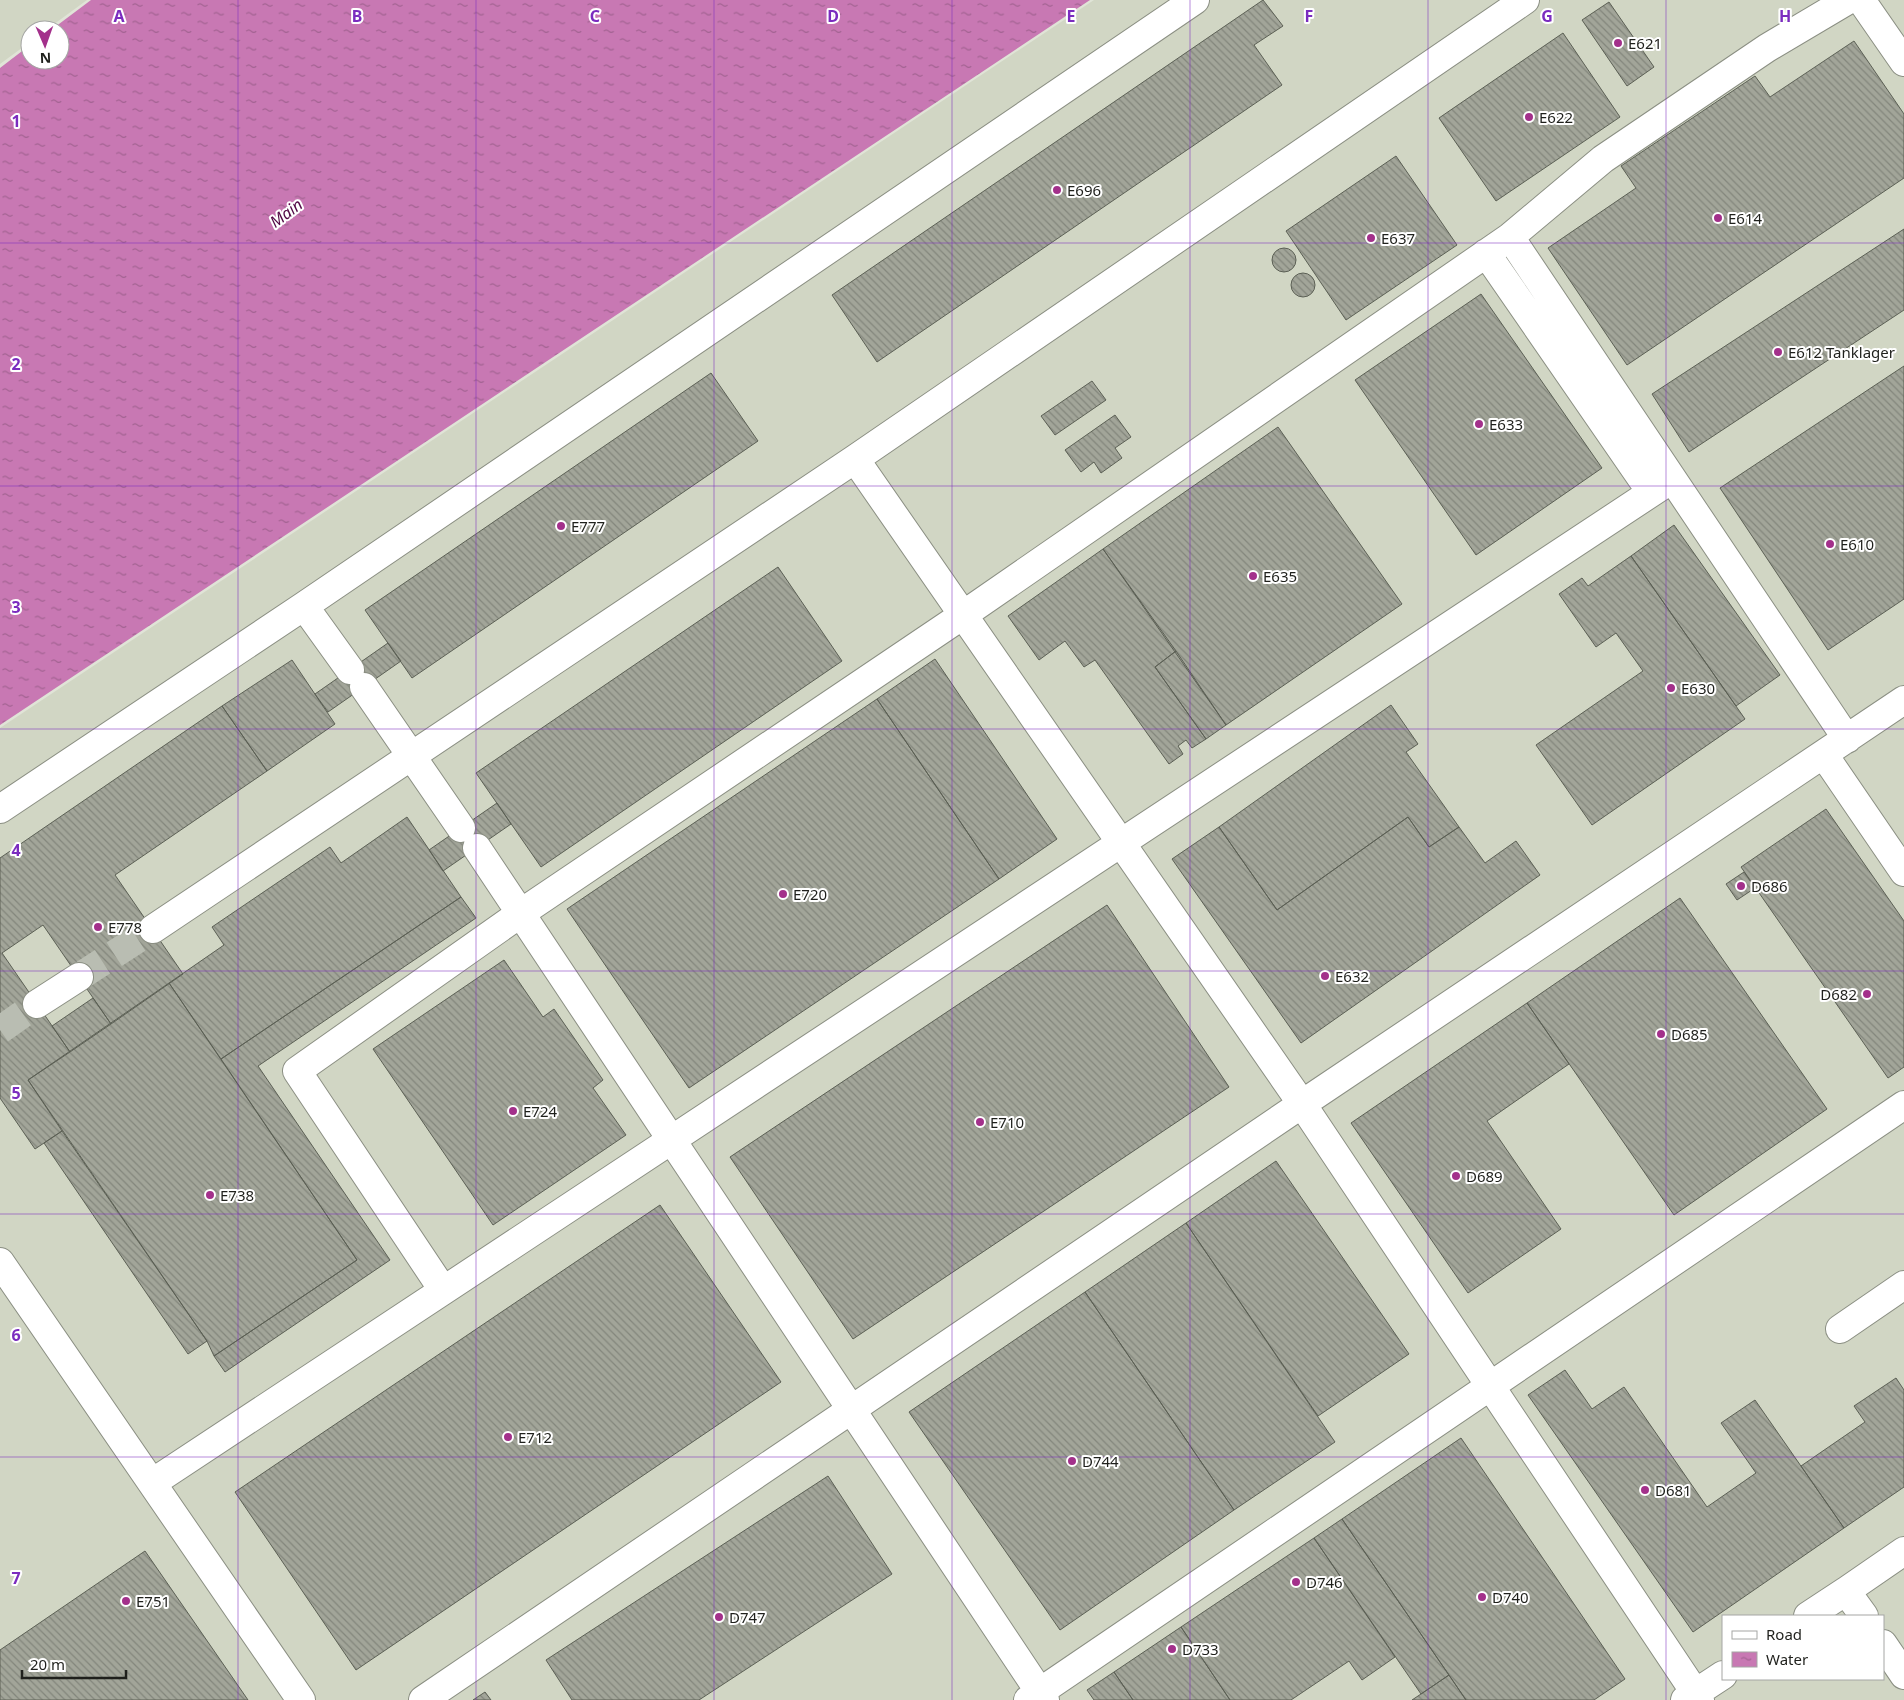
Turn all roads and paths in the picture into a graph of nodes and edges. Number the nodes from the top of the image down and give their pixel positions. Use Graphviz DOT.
graph roads {
  1 [pos="1194,0"];
  2 [pos="1525,0"];
  3 [pos="1848,0"];
  4 [pos="1862,0"];
  5 [pos="1904,62"];
  6 [pos="1510,237"];
  7 [pos="1486,253"];
  8 [pos="854,459"];
  9 [pos="1662,486"];
  10 [pos="304,606"];
  11 [pos="962,615"];
  12 [pos="1904,700"];
  13 [pos="1847,739"];
  14 [pos="412,755"];
  15 [pos="1824,755"];
  16 [pos="0,809"];
  17 [pos="1120,842"];
  18 [pos="1904,872"];
  19 [pos="521,913"];
  20 [pos="153,929"];
  21 [pos="79,977"];
  22 [pos="37,1004"];
  23 [pos="1302,1104"];
  24 [pos="1904,1105"];
  25 [pos="672,1139"];
  26 [pos="0,1262"];
  27 [pos="1904,1285"];
  28 [pos="443,1290"];
  29 [pos="1840,1329"];
  30 [pos="1491,1387"];
  31 [pos="852,1409"];
  32 [pos="152,1483"];
  33 [pos="1904,1551"];
  34 [pos="1846,1590"];
  35 [pos="1809,1615"];
  36 [pos="1863,1615"];
  37 [pos="1884,1646"];
  38 [pos="1722,1675"];
  39 [pos="1904,1676"];
  40 [pos="1038,1697"];
  41 [pos="1694,1698"];
  42 [pos="301,1700"];
  43 [pos="422,1700"];
  1 -- 10 [label="street"];
  2 -- 8 [label="street"];
  3 -- 6 [label="street"];
  4 -- 5 [label="street"];
  6 -- 7 [label="street"];
  6 -- 9 [label="street"];
  7 -- 9 [label="street"];
  7 -- 11 [label="street"];
  8 -- 11 [label="street"];
  8 -- 14 [label="street"];
  9 -- 13 [label="street"];
  9 -- 17 [label="street"];
  10 -- 14 [label="street"];
  10 -- 16 [label="street"];
  11 -- 17 [label="street"];
  11 -- 19 [label="street"];
  12 -- 13 [label="street"];
  13 -- 15 [label="street"];
  14 -- 19 [label="street"];
  14 -- 20 [label="street"];
  15 -- 18 [label="street"];
  15 -- 23 [label="street"];
  17 -- 23 [label="street"];
  17 -- 25 [label="street"];
  19 -- 25 [label="street"];
  19 -- 28 [label="street"];
  21 -- 22 [label="street"];
  23 -- 30 [label="street"];
  23 -- 31 [label="street"];
  24 -- 30 [label="street"];
  25 -- 28 [label="street"];
  25 -- 31 [label="street"];
  26 -- 32 [label="street"];
  27 -- 29 [label="street"];
  28 -- 32 [label="street"];
  30 -- 40 [label="street"];
  30 -- 41 [label="street"];
  31 -- 40 [label="street"];
  31 -- 43 [label="street"];
  32 -- 42 [label="street"];
  33 -- 34 [label="street"];
  34 -- 35 [label="street"];
  34 -- 36 [label="street"];
  37 -- 39 [label="street"];
  38 -- 41 [label="street"];
}
